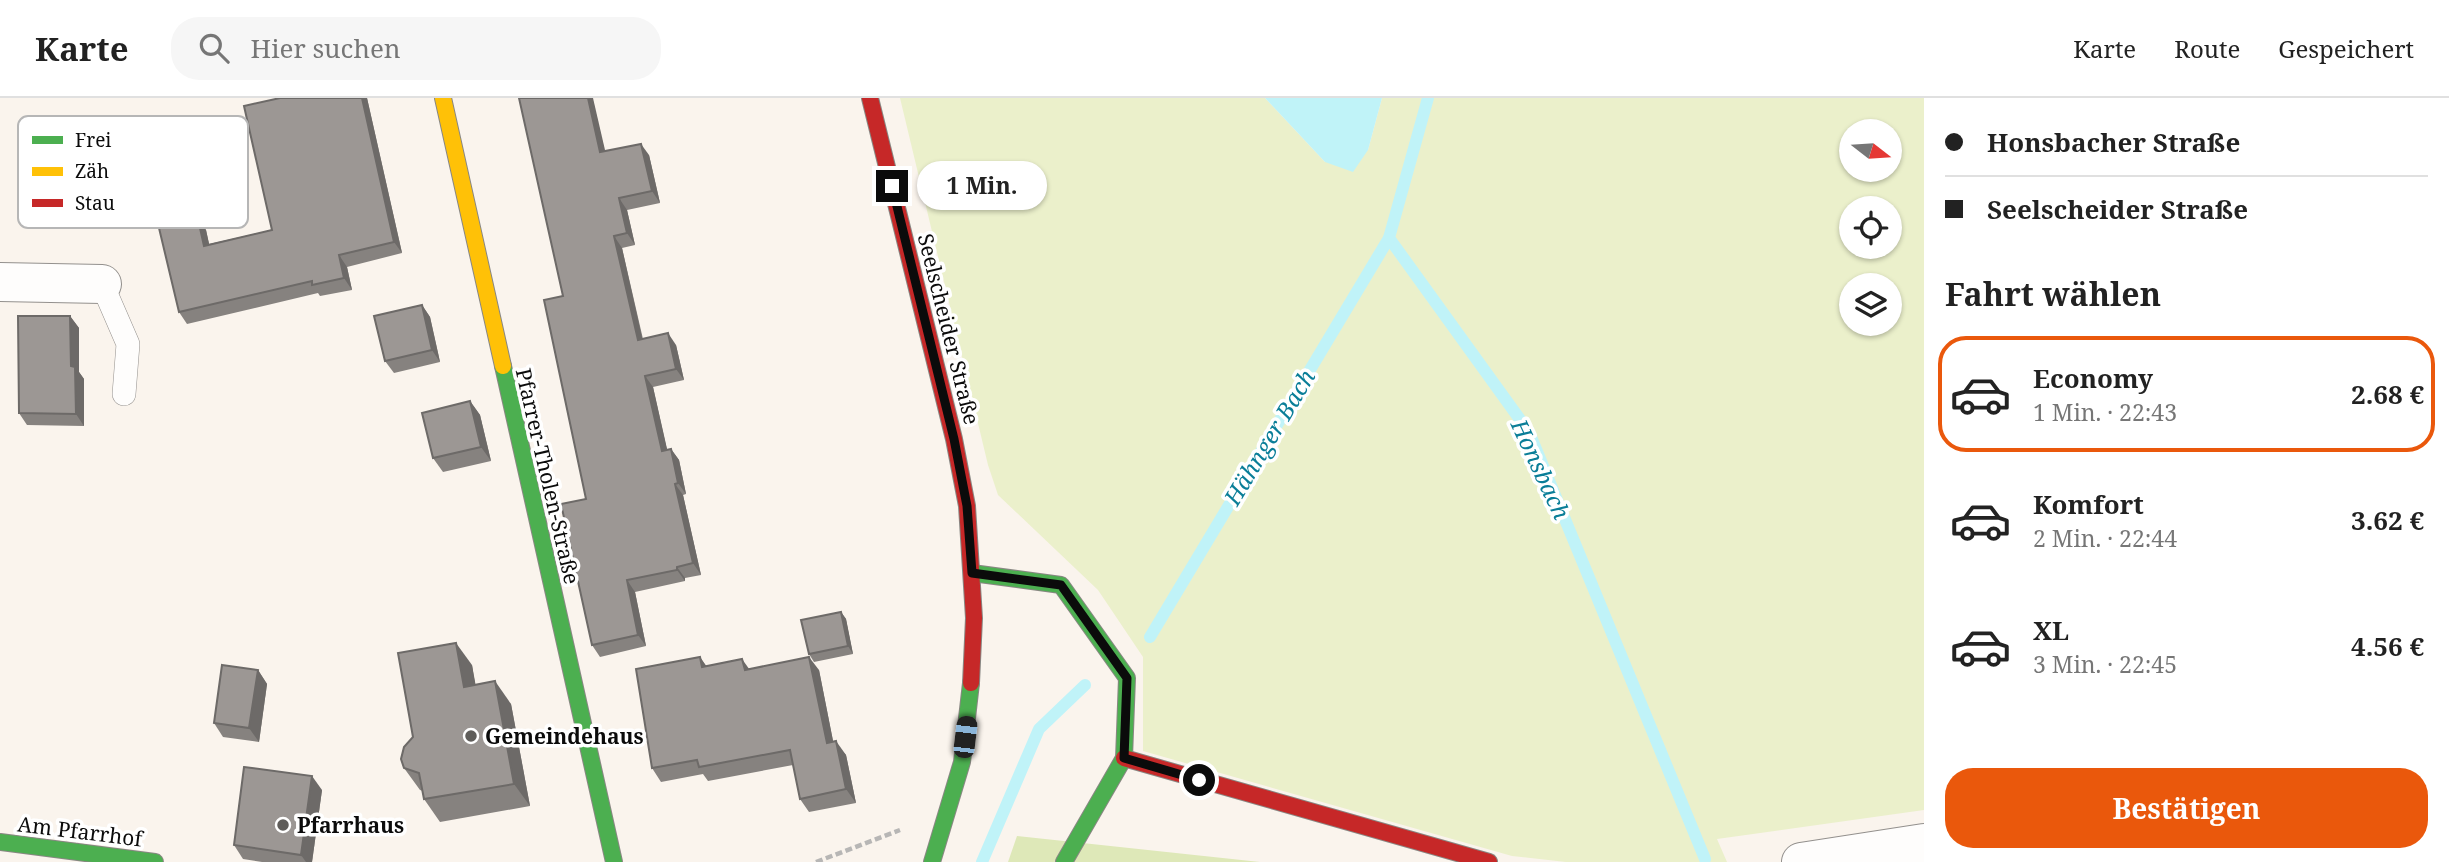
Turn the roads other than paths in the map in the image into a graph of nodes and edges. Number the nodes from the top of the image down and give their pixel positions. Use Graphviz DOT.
graph roads {
  1 [pos="443,98"];
  2 [pos="870,98"];
  3 [pos="0,282"];
  4 [pos="102,284"];
  5 [pos="124,394"];
  6 [pos="972,573"];
  7 [pos="1124,758"];
  8 [pos="0,842"];
  9 [pos="1924,843"];
  10 [pos="155,862"];
  11 [pos="614,862"];
  12 [pos="932,862"];
  13 [pos="1064,862"];
  14 [pos="1489,862"];
  15 [pos="1801,862"];
  1 -- 11 [label="street, Pfarrer-Tholen-Straße"];
  2 -- 6 [label="street, Seelscheider Straße"];
  3 -- 4 [label="street"];
  4 -- 5 [label="lane"];
  6 -- 7 [label="street"];
  6 -- 12 [label="street, Seelscheider Straße"];
  7 -- 13 [label="street"];
  7 -- 14 [label="street"];
  8 -- 10 [label="street, Am Pfarrhof"];
  9 -- 15 [label="street"];
}
